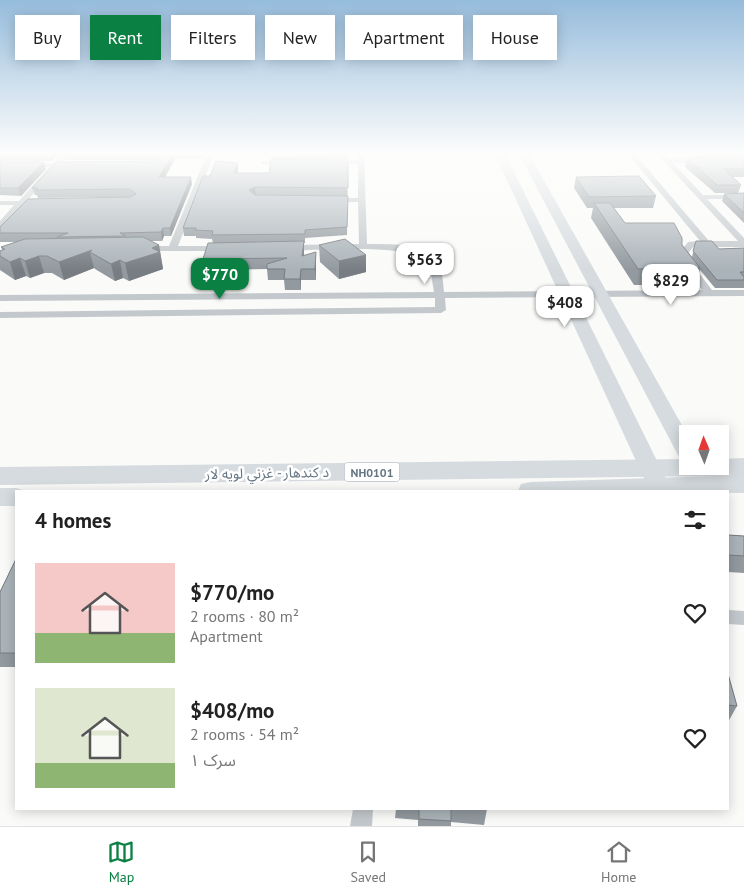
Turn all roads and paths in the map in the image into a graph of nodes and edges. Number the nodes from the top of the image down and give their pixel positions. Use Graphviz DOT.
graph roads {
  1 [pos="30,193"];
  2 [pos="196,193"];
  3 [pos="362,193"];
  4 [pos="518,193"];
  5 [pos="545,193"];
  6 [pos="664,193"];
  7 [pos="697,193"];
  8 [pos="701,197"];
  9 [pos="744,197"];
  10 [pos="324,200"];
  11 [pos="362,200"];
  12 [pos="0,203"];
  13 [pos="20,203"];
  14 [pos="48,203"];
  15 [pos="0,226"];
  16 [pos="744,243"];
  17 [pos="707,244"];
  18 [pos="363,247"];
  19 [pos="230,248"];
  20 [pos="277,248"];
  21 [pos="134,249"];
  22 [pos="172,249"];
  23 [pos="744,293"];
  24 [pos="566,294"];
  25 [pos="599,294"];
  26 [pos="710,294"];
  27 [pos="439,295"];
  28 [pos="0,298"];
  29 [pos="0,315"];
  30 [pos="679,440"];
  31 [pos="744,467"];
  32 [pos="729,468"];
  33 [pos="679,473"];
  34 [pos="715,475"];
  35 [pos="0,476"];
  36 [pos="655,478"];
  37 [pos="744,484"];
  38 [pos="541,490"];
  39 [pos="0,497"];
  40 [pos="15,497"];
  41 [pos="729,616"];
  42 [pos="744,618"];
  43 [pos="363,810"];
  44 [pos="361,826"];
  1 -- 13 [label="street"];
  2 -- 22 [label="street"];
  3 -- 11 [label="street"];
  4 -- 24 [label="street"];
  5 -- 25 [label="street"];
  6 -- 17 [label="street"];
  7 -- 8 [label="street"];
  8 -- 9 [label="street"];
  8 -- 16 [label="street"];
  10 -- 11 [label="street"];
  11 -- 18 [label="street"];
  12 -- 13 [label="street"];
  13 -- 14 [label="street"];
  13 -- 15 [label="street"];
  16 -- 17 [label="street"];
  17 -- 26 [label="street"];
  18 -- 20 [label="street"];
  18 -- 27 [label="street"];
  19 -- 22 [label="street"];
  21 -- 22 [label="street"];
  23 -- 26 [label="street"];
  24 -- 25 [label="street"];
  24 -- 27 [label="street"];
  24 -- 36 [label="street"];
  25 -- 26 [label="street"];
  25 -- 30 [label="street"];
  27 -- 28 [label="street"];
  27 -- 29 [label="street"];
  31 -- 32 [label="highway, د کندهار - غزني لويه لار / NH0101"];
  33 -- 36 [label="highway, د کندهار - غزني لويه لار / NH0101"];
  34 -- 37 [label="highway, د کندهار - غزني لويه لار / NH0101"];
  35 -- 36 [label="highway, د کندهار - غزني لويه لار / NH0101"];
  36 -- 38 [label="highway, د کندهار - غزني لويه لار / NH0101"];
  39 -- 40 [label="highway"];
  41 -- 42 [label="street"];
  43 -- 44 [label="street"];
}
